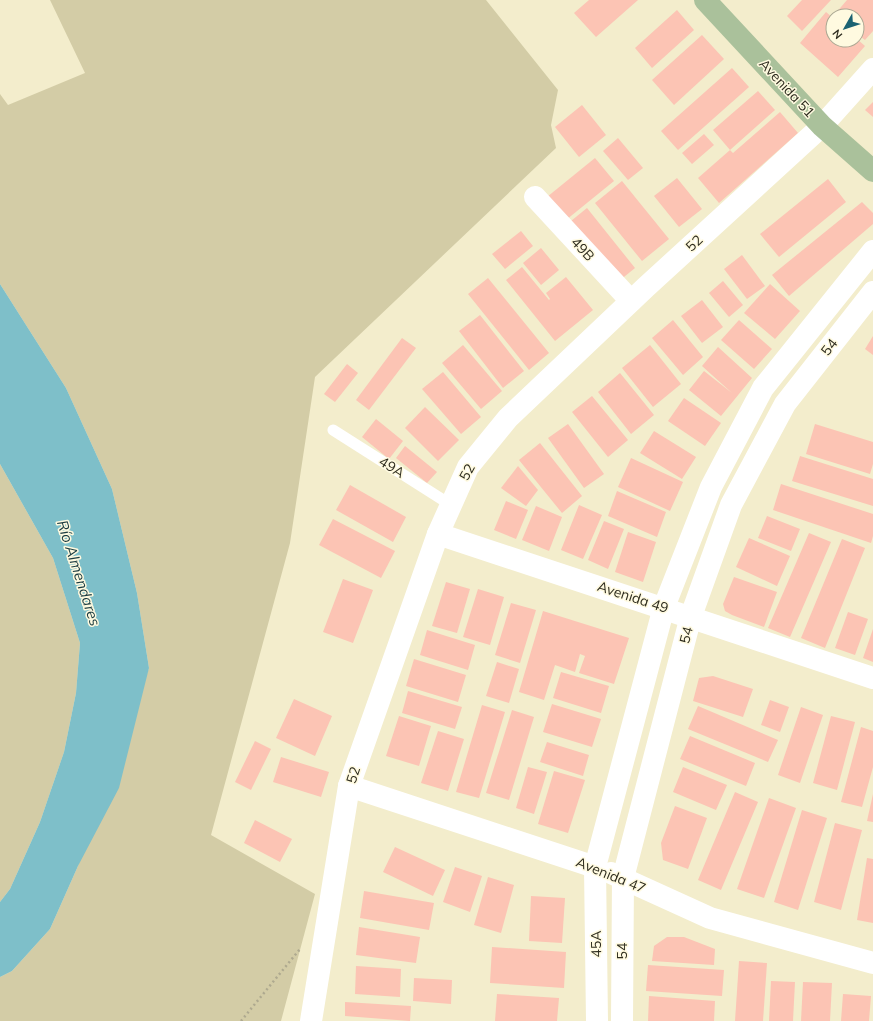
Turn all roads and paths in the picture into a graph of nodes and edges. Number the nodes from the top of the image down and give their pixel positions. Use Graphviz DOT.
graph roads {
  1 [pos="705,0"];
  2 [pos="873,69"];
  3 [pos="822,126"];
  4 [pos="873,171"];
  5 [pos="535,197"];
  6 [pos="873,251"];
  7 [pos="873,292"];
  8 [pos="631,301"];
  9 [pos="333,430"];
  10 [pos="451,505"];
  11 [pos="438,534"];
  12 [pos="664,607"];
  13 [pos="691,616"];
  14 [pos="873,678"];
  15 [pos="349,786"];
  16 [pos="595,867"];
  17 [pos="623,878"];
  18 [pos="304,944"];
  19 [pos="873,963"];
  20 [pos="241,1021"];
  21 [pos="311,1021"];
  22 [pos="597,1021"];
  23 [pos="622,1021"];
  1 -- 3 [label="main road, Avenida 51"];
  2 -- 3 [label="street, 52"];
  3 -- 4 [label="main road, Avenida 51"];
  3 -- 8 [label="street, 52"];
  5 -- 8 [label="street, 49B"];
  6 -- 12 [label="street, 54"];
  7 -- 13 [label="street, 54"];
  8 -- 10 [label="street, 52"];
  9 -- 10 [label="lane, 49A"];
  10 -- 11 [label="street, 52"];
  11 -- 12 [label="street, Avenida 49"];
  11 -- 15 [label="street, 52"];
  12 -- 13 [label="street, Avenida 49"];
  12 -- 16 [label="street, 54"];
  13 -- 14 [label="street, Avenida 49"];
  13 -- 17 [label="street, 54"];
  15 -- 16 [label="street, Avenida 47"];
  15 -- 21 [label="street, 52"];
  16 -- 17 [label="street, Avenida 47"];
  16 -- 22 [label="street, 45A"];
  17 -- 19 [label="street, Avenida 47"];
  17 -- 23 [label="street, 54"];
  18 -- 20 [label="path"];
}
